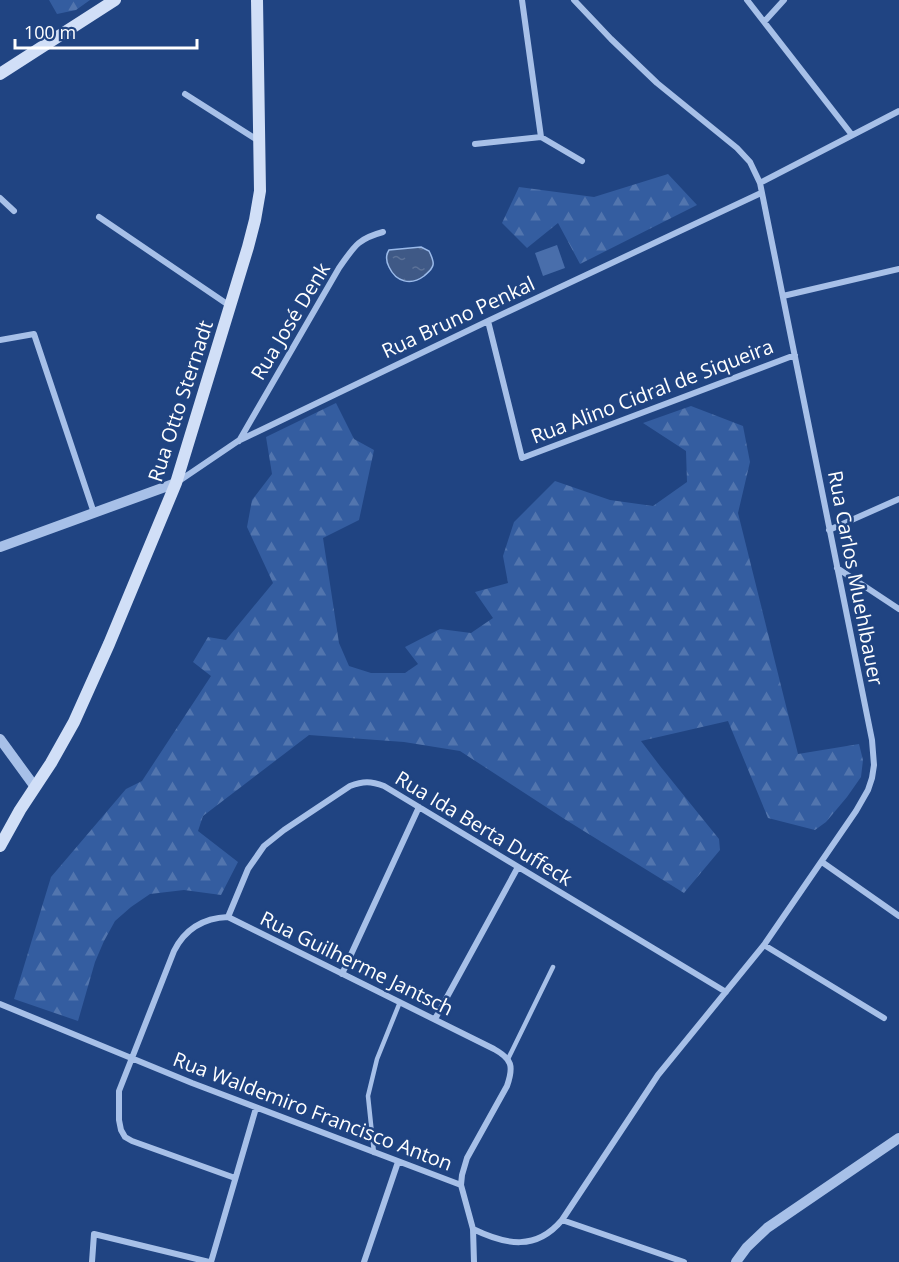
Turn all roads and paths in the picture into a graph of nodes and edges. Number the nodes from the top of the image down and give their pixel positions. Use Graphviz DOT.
graph roads {
  1 [pos="115,0"];
  2 [pos="257,0"];
  3 [pos="522,0"];
  4 [pos="573,0"];
  5 [pos="747,0"];
  6 [pos="784,0"];
  7 [pos="765,22"];
  8 [pos="0,74"];
  9 [pos="185,94"];
  10 [pos="899,111"];
  11 [pos="852,135"];
  12 [pos="541,137"];
  13 [pos="260,141"];
  14 [pos="476,144"];
  15 [pos="582,161"];
  16 [pos="760,183"];
  17 [pos="761,193"];
  18 [pos="0,198"];
  19 [pos="14,211"];
  20 [pos="99,216"];
  21 [pos="383,232"];
  22 [pos="899,268"];
  23 [pos="783,296"];
  24 [pos="231,306"];
  25 [pos="488,321"];
  26 [pos="0,340"];
  27 [pos="795,355"];
  28 [pos="238,441"];
  29 [pos="176,483"];
  30 [pos="899,499"];
  31 [pos="94,513"];
  32 [pos="829,531"];
  33 [pos="0,547"];
  34 [pos="837,568"];
  35 [pos="899,609"];
  36 [pos="0,739"];
  37 [pos="35,787"];
  38 [pos="419,807"];
  39 [pos="0,846"];
  40 [pos="822,862"];
  41 [pos="518,867"];
  42 [pos="899,916"];
  43 [pos="228,917"];
  44 [pos="764,945"];
  45 [pos="553,967"];
  46 [pos="342,974"];
  47 [pos="726,992"];
  48 [pos="400,1002"];
  49 [pos="0,1004"];
  50 [pos="884,1018"];
  51 [pos="435,1019"];
  52 [pos="132,1059"];
  53 [pos="508,1059"];
  54 [pos="256,1108"];
  55 [pos="899,1138"];
  56 [pos="374,1153"];
  57 [pos="398,1162"];
  58 [pos="235,1178"];
  59 [pos="461,1185"];
  60 [pos="562,1220"];
  61 [pos="473,1229"];
  62 [pos="92,1262"];
  63 [pos="210,1262"];
  64 [pos="364,1262"];
  65 [pos="474,1262"];
  66 [pos="684,1262"];
  67 [pos="736,1262"];
  1 -- 8 [label="main road"];
  2 -- 13 [label="main road, Rua Otto Sternadt"];
  3 -- 12 [label="street"];
  4 -- 16 [label="street, Rua Carlos Muehlbauer"];
  5 -- 7 [label="street"];
  6 -- 7 [label="street"];
  7 -- 11 [label="street"];
  9 -- 13 [label="street"];
  10 -- 11 [label="street"];
  11 -- 16 [label="street"];
  12 -- 14 [label="street"];
  12 -- 15 [label="street"];
  13 -- 24 [label="main road, Rua Otto Sternadt"];
  16 -- 17 [label="street, Rua Carlos Muehlbauer"];
  17 -- 23 [label="street, Rua Carlos Muehlbauer"];
  17 -- 25 [label="street, Rua Bruno Penkal"];
  18 -- 19 [label="street"];
  20 -- 24 [label="street"];
  21 -- 28 [label="street, Rua José Denk"];
  22 -- 23 [label="street"];
  23 -- 27 [label="street, Rua Carlos Muehlbauer"];
  24 -- 29 [label="main road, Rua Otto Sternadt"];
  25 -- 27 [label="street, Rua Alino Cidral de Siqueira"];
  25 -- 28 [label="street, Rua Bruno Penkal"];
  26 -- 31 [label="street"];
  27 -- 32 [label="street, Rua Carlos Muehlbauer"];
  28 -- 29 [label="street, Rua Bruno Penkal"];
  29 -- 31 [label="street"];
  29 -- 37 [label="main road, Rua Otto Sternadt"];
  30 -- 32 [label="street"];
  31 -- 33 [label="street"];
  32 -- 34 [label="street, Rua Carlos Muehlbauer"];
  34 -- 35 [label="street"];
  34 -- 40 [label="street, Rua Carlos Muehlbauer"];
  36 -- 37 [label="street"];
  37 -- 39 [label="main road, Rua Otto Sternadt"];
  38 -- 41 [label="street, Rua Ida Berta Duffeck"];
  38 -- 43 [label="street, Rua Ida Berta Duffeck"];
  38 -- 46 [label="street"];
  40 -- 42 [label="street"];
  40 -- 44 [label="street, Rua Carlos Muehlbauer"];
  41 -- 47 [label="street, Rua Ida Berta Duffeck"];
  41 -- 51 [label="street"];
  43 -- 46 [label="street, Rua Guilherme Jantsch"];
  43 -- 52 [label="street"];
  44 -- 47 [label="street, Rua Carlos Muehlbauer"];
  44 -- 50 [label="street"];
  45 -- 53 [label="lane"];
  46 -- 48 [label="street, Rua Guilherme Jantsch"];
  47 -- 60 [label="street, Rua Carlos Muehlbauer"];
  48 -- 51 [label="street, Rua Guilherme Jantsch"];
  48 -- 56 [label="lane"];
  49 -- 52 [label="street, Rua Waldemiro Francisco Anton"];
  51 -- 53 [label="street, Rua Guilherme Jantsch"];
  52 -- 54 [label="street, Rua Waldemiro Francisco Anton"];
  52 -- 58 [label="street"];
  53 -- 59 [label="street"];
  54 -- 56 [label="street, Rua Waldemiro Francisco Anton"];
  54 -- 58 [label="street"];
  55 -- 67 [label="street"];
  56 -- 57 [label="street, Rua Waldemiro Francisco Anton"];
  57 -- 59 [label="street, Rua Waldemiro Francisco Anton"];
  57 -- 64 [label="street"];
  58 -- 63 [label="street"];
  59 -- 61 [label="street, Rua Waldemiro Francisco Anton"];
  60 -- 61 [label="street"];
  60 -- 66 [label="street"];
  61 -- 65 [label="street, Rua Waldemiro Francisco Anton"];
  62 -- 63 [label="street"];
}
